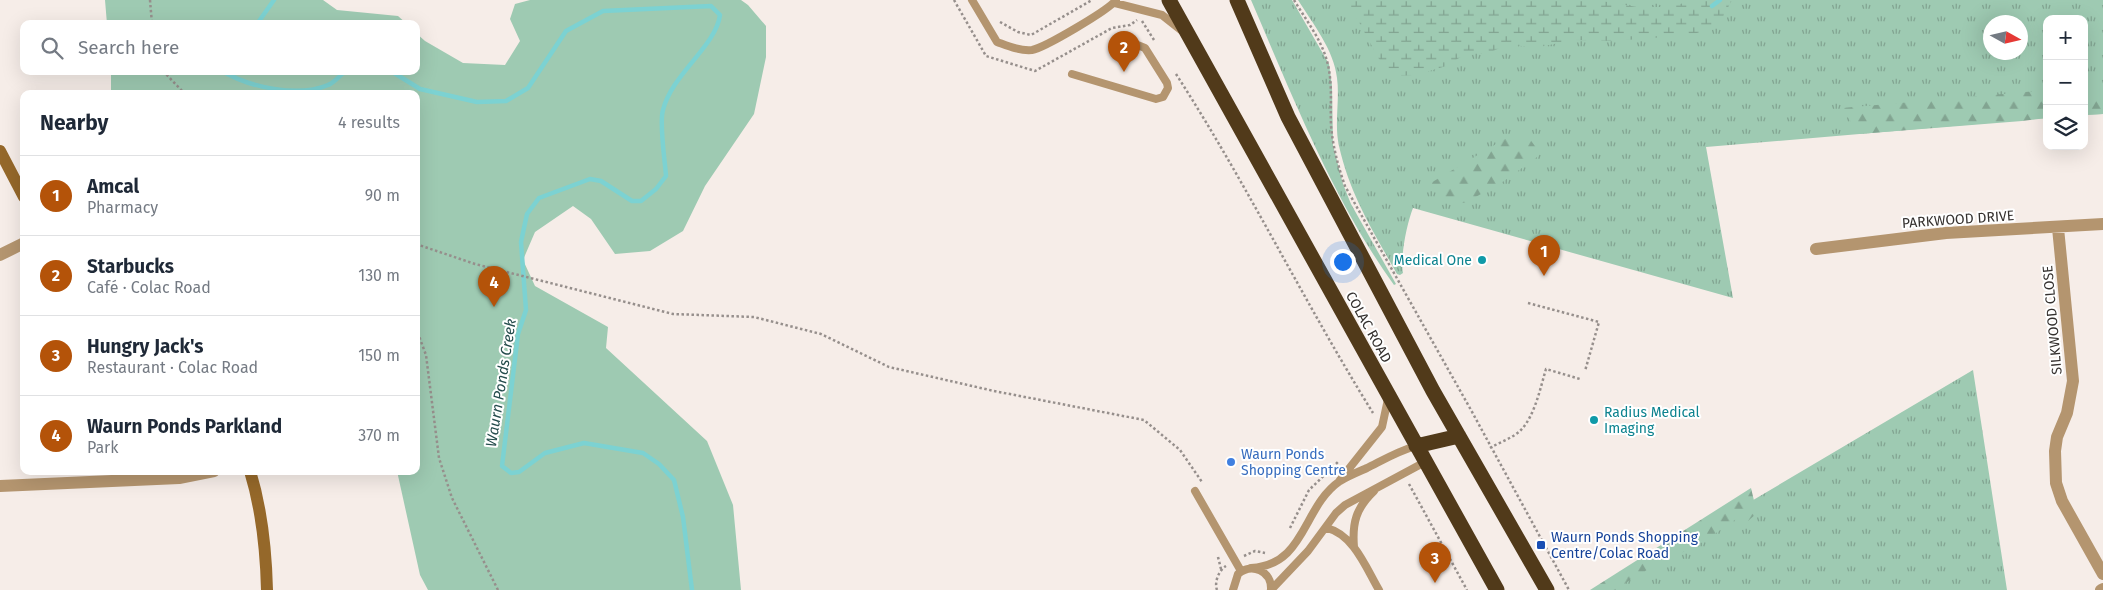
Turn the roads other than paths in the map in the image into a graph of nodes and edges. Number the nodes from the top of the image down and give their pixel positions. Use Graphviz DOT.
graph roads {
  1 [pos="972,0"];
  2 [pos="1169,0"];
  3 [pos="1237,0"];
  4 [pos="1116,1"];
  5 [pos="1190,38"];
  6 [pos="1130,42"];
  7 [pos="1072,74"];
  8 [pos="0,151"];
  9 [pos="20,189"];
  10 [pos="2103,224"];
  11 [pos="2058,228"];
  12 [pos="20,245"];
  13 [pos="1816,249"];
  14 [pos="0,256"];
  15 [pos="1389,397"];
  16 [pos="1459,436"];
  17 [pos="1416,446"];
  18 [pos="1425,462"];
  19 [pos="194,475"];
  20 [pos="251,475"];
  21 [pos="1339,482"];
  22 [pos="0,486"];
  23 [pos="1380,486"];
  24 [pos="1195,491"];
  25 [pos="1327,528"];
  26 [pos="1354,547"];
  27 [pos="1251,568"];
  28 [pos="1238,574"];
  29 [pos="2103,574"];
  30 [pos="267,590"];
  31 [pos="1226,590"];
  32 [pos="1233,590"];
  33 [pos="1271,590"];
  34 [pos="1378,590"];
  35 [pos="1497,590"];
  36 [pos="1547,590"];
  1 -- 4 [label="lane"];
  2 -- 5 [label="highway, COLAC ROAD"];
  3 -- 16 [label="highway, COLAC ROAD"];
  4 -- 5 [label="lane"];
  5 -- 15 [label="highway, COLAC ROAD"];
  6 -- 7 [label="lane"];
  8 -- 9 [label="street"];
  10 -- 11 [label="street, PARKWOOD DRIVE"];
  11 -- 13 [label="street, PARKWOOD DRIVE"];
  11 -- 29 [label="street, SILKWOOD CLOSE"];
  12 -- 14 [label="street"];
  15 -- 17 [label="highway, COLAC ROAD"];
  15 -- 21 [label="lane"];
  16 -- 17 [label="highway"];
  16 -- 18 [label="highway"];
  16 -- 36 [label="highway, COLAC ROAD"];
  17 -- 18 [label="highway, COLAC ROAD"];
  17 -- 21 [label="lane"];
  18 -- 23 [label="lane"];
  18 -- 35 [label="highway, COLAC ROAD"];
  19 -- 22 [label="street"];
  20 -- 30 [label="street"];
  21 -- 27 [label="lane"];
  23 -- 25 [label="lane"];
  23 -- 26 [label="lane"];
  24 -- 28 [label="lane"];
  25 -- 26 [label="lane"];
  25 -- 33 [label="lane"];
  26 -- 34 [label="lane"];
  27 -- 28 [label="lane"];
  27 -- 33 [label="lane"];
  28 -- 31 [label="lane"];
  28 -- 32 [label="lane"];
}
